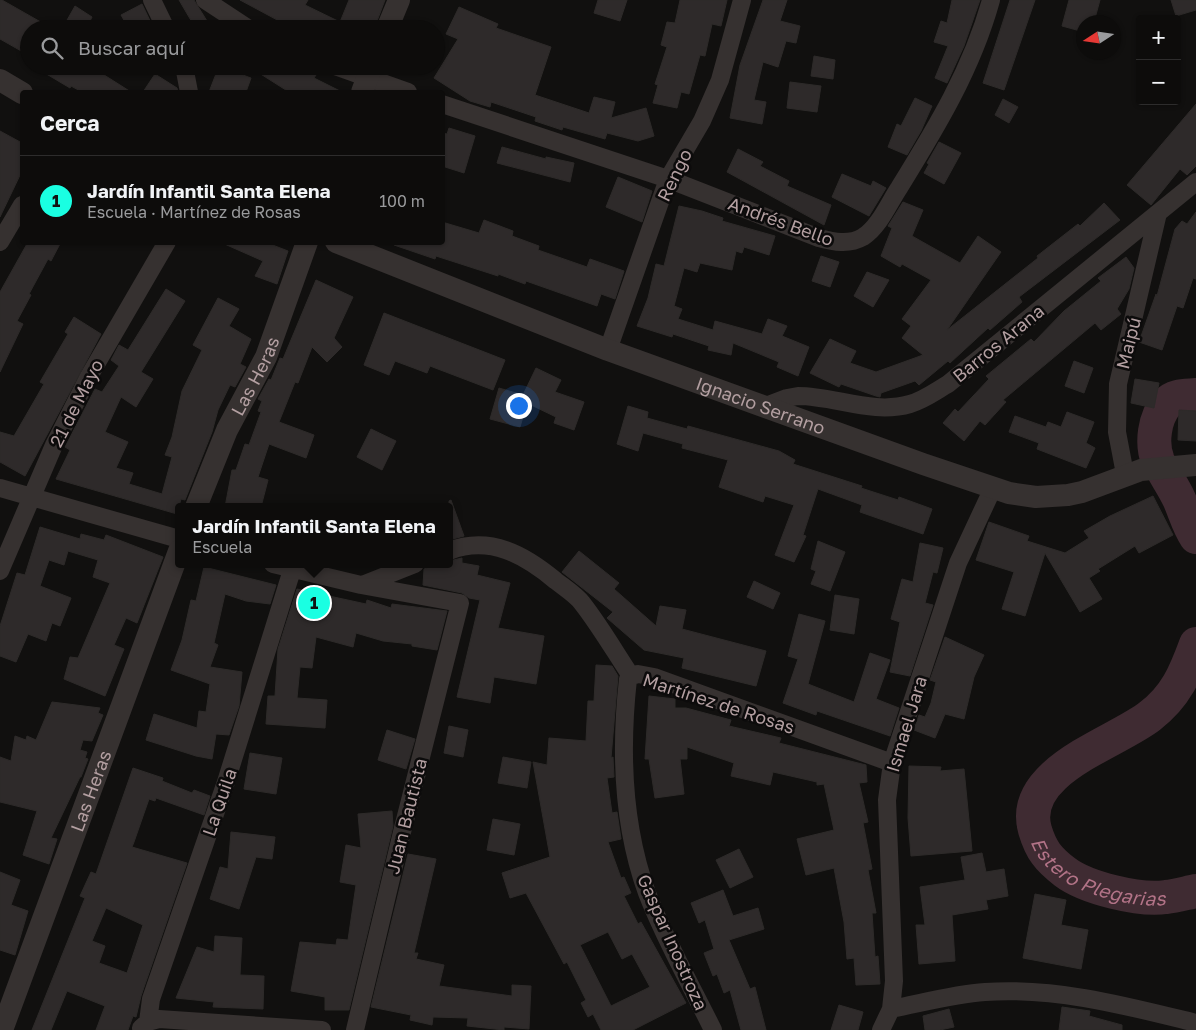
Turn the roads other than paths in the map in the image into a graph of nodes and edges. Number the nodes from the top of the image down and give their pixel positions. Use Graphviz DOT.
graph roads {
  1 [pos="152,0"];
  2 [pos="205,0"];
  3 [pos="399,0"];
  4 [pos="742,0"];
  5 [pos="991,0"];
  6 [pos="162,20"];
  7 [pos="235,20"];
  8 [pos="391,20"];
  9 [pos="186,75"];
  10 [pos="367,79"];
  11 [pos="0,80"];
  12 [pos="189,90"];
  13 [pos="402,90"];
  14 [pos="20,92"];
  15 [pos="445,105"];
  16 [pos="668,180"];
  17 [pos="1196,182"];
  18 [pos="20,208"];
  19 [pos="1158,213"];
  20 [pos="0,242"];
  21 [pos="165,245"];
  22 [pos="306,245"];
  23 [pos="344,245"];
  24 [pos="608,350"];
  25 [pos="766,406"];
  26 [pos="1196,465"];
  27 [pos="1133,472"];
  28 [pos="0,488"];
  29 [pos="994,488"];
  30 [pos="31,497"];
  31 [pos="198,503"];
  32 [pos="175,538"];
  33 [pos="453,550"];
  34 [pos="175,561"];
  35 [pos="286,568"];
  36 [pos="405,568"];
  37 [pos="292,570"];
  38 [pos="0,571"];
  39 [pos="361,585"];
  40 [pos="631,676"];
  41 [pos="892,763"];
  42 [pos="891,1009"];
  43 [pos="1196,1022"];
  44 [pos="144,1026"];
  45 [pos="2,1030"];
  46 [pos="322,1030"];
  47 [pos="355,1030"];
  48 [pos="713,1030"];
  49 [pos="881,1030"];
  1 -- 6 [label="street"];
  2 -- 7 [label="street"];
  3 -- 8 [label="street"];
  4 -- 16 [label="street, Rengo"];
  5 -- 16 [label="street, Andrés Bello"];
  9 -- 12 [label="street"];
  10 -- 13 [label="street"];
  11 -- 14 [label="street"];
  15 -- 16 [label="street, Andrés Bello"];
  16 -- 24 [label="street, Rengo"];
  17 -- 19 [label="street, Barros Arana"];
  18 -- 20 [label="street"];
  19 -- 25 [label="street, Barros Arana"];
  19 -- 27 [label="street, Maipú"];
  21 -- 30 [label="street, 21 de Mayo"];
  22 -- 31 [label="street, Las Heras"];
  23 -- 24 [label="street, Ignacio Serrano"];
  24 -- 25 [label="street, Ignacio Serrano"];
  25 -- 29 [label="street, Ignacio Serrano"];
  26 -- 27 [label="street, Ignacio Serrano"];
  27 -- 29 [label="street, Ignacio Serrano"];
  28 -- 30 [label="street"];
  29 -- 41 [label="street, Ismael Jara"];
  30 -- 32 [label="street"];
  30 -- 38 [label="street, 21 de Mayo"];
  33 -- 40 [label="street, Martínez de Rosas"];
  34 -- 45 [label="street, Las Heras"];
  35 -- 37 [label="street"];
  36 -- 39 [label="street"];
  37 -- 39 [label="street"];
  37 -- 44 [label="street, La Quila"];
  39 -- 47 [label="street, Juan Bautista"];
  40 -- 41 [label="street, Martínez de Rosas"];
  40 -- 48 [label="street, Gaspar Inostroza"];
  41 -- 42 [label="street, Ismael Jara"];
  42 -- 43 [label="street"];
  42 -- 49 [label="street, Ismael Jara"];
  44 -- 46 [label="street"];
}
